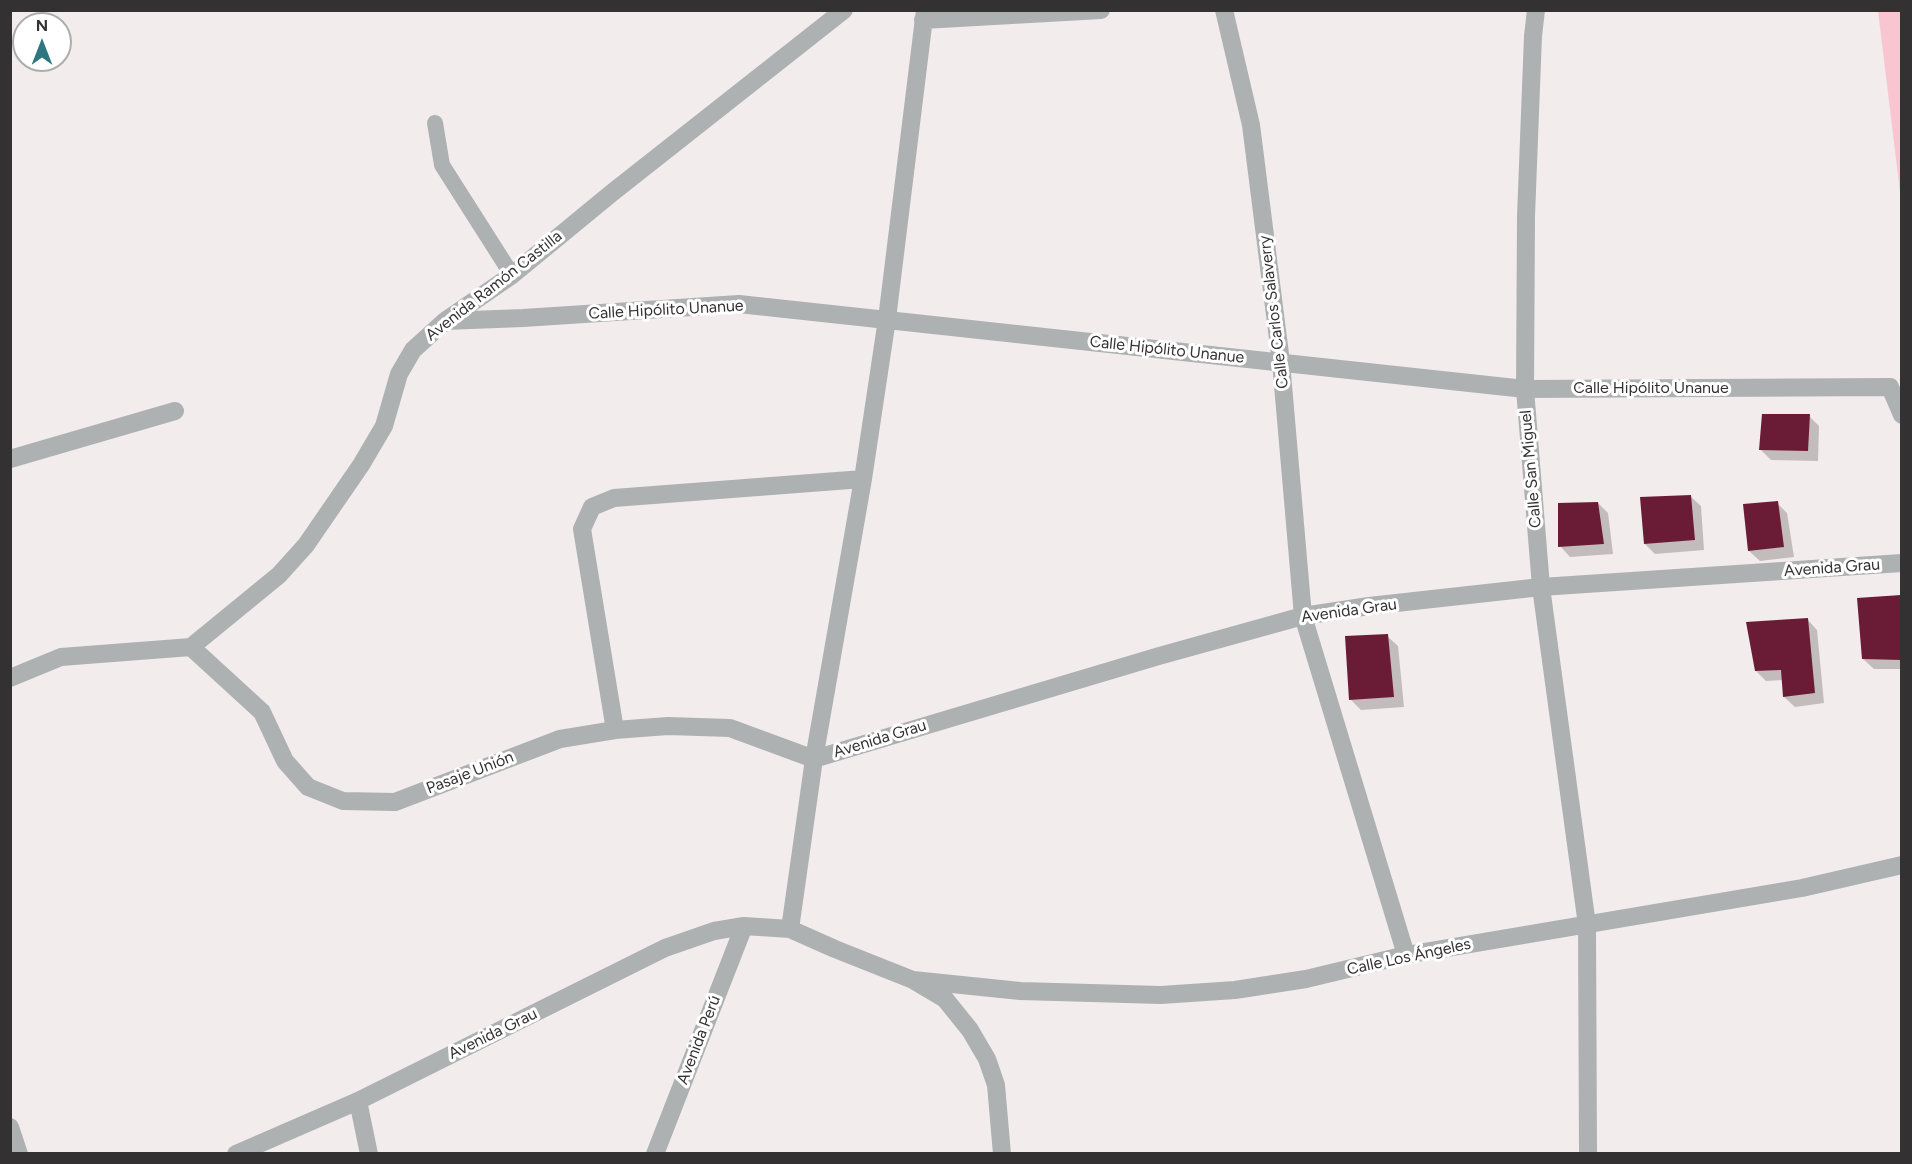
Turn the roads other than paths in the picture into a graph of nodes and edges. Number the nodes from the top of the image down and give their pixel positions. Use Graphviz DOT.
graph roads {
  1 [pos="844,10"];
  2 [pos="1101,10"];
  3 [pos="1224,10"];
  4 [pos="1536,10"];
  5 [pos="924,15"];
  6 [pos="435,123"];
  7 [pos="512,275"];
  8 [pos="888,319"];
  9 [pos="445,321"];
  10 [pos="1281,362"];
  11 [pos="1525,389"];
  12 [pos="175,411"];
  13 [pos="1902,415"];
  14 [pos="10,459"];
  15 [pos="863,479"];
  16 [pos="1902,563"];
  17 [pos="1541,587"];
  18 [pos="1303,616"];
  19 [pos="190,647"];
  20 [pos="10,678"];
  21 [pos="615,730"];
  22 [pos="814,759"];
  23 [pos="1902,865"];
  24 [pos="1587,925"];
  25 [pos="744,926"];
  26 [pos="790,929"];
  27 [pos="1406,955"];
  28 [pos="913,980"];
  29 [pos="358,1101"];
  30 [pos="10,1127"];
  31 [pos="19,1154"];
  32 [pos="236,1154"];
  33 [pos="369,1154"];
  34 [pos="655,1154"];
  35 [pos="1002,1154"];
  36 [pos="1588,1154"];
  1 -- 7 [label="street, Avenida Ramón Castilla"];
  2 -- 5 [label="street"];
  3 -- 10 [label="street, Calle Carlos Salaverry"];
  4 -- 11 [label="street, Calle San Miguel"];
  5 -- 8 [label="street"];
  6 -- 7 [label="lane"];
  7 -- 9 [label="street, Avenida Ramón Castilla"];
  8 -- 9 [label="street, Calle Hipólito Unanue"];
  8 -- 10 [label="street, Calle Hipólito Unanue"];
  8 -- 15 [label="street"];
  9 -- 19 [label="street, Avenida Ramón Castilla"];
  10 -- 11 [label="street, Calle Hipólito Unanue"];
  10 -- 18 [label="street, Calle Carlos Salaverry"];
  11 -- 13 [label="street, Calle Hipólito Unanue"];
  11 -- 17 [label="street, Calle San Miguel"];
  12 -- 14 [label="street"];
  15 -- 21 [label="street"];
  15 -- 22 [label="street"];
  16 -- 17 [label="street, Avenida Grau"];
  17 -- 18 [label="street, Avenida Grau"];
  17 -- 24 [label="street, Calle San Miguel"];
  18 -- 22 [label="street, Avenida Grau"];
  18 -- 27 [label="street, Calle Carlos Salaverry"];
  19 -- 20 [label="street"];
  19 -- 21 [label="street, Pasaje Unión"];
  21 -- 22 [label="street, Pasaje Unión"];
  22 -- 26 [label="street"];
  23 -- 24 [label="street, Calle Los Ángeles"];
  24 -- 27 [label="street, Calle Los Ángeles"];
  24 -- 36 [label="street, Calle San Miguel"];
  25 -- 26 [label="street, Avenida Grau"];
  25 -- 29 [label="street, Avenida Grau"];
  25 -- 34 [label="street, Avenida Perú"];
  26 -- 28 [label="street"];
  27 -- 28 [label="street, Calle Los Ángeles"];
  28 -- 35 [label="street"];
  29 -- 32 [label="street, Avenida Grau"];
  29 -- 33 [label="street"];
  30 -- 31 [label="street"];
}
